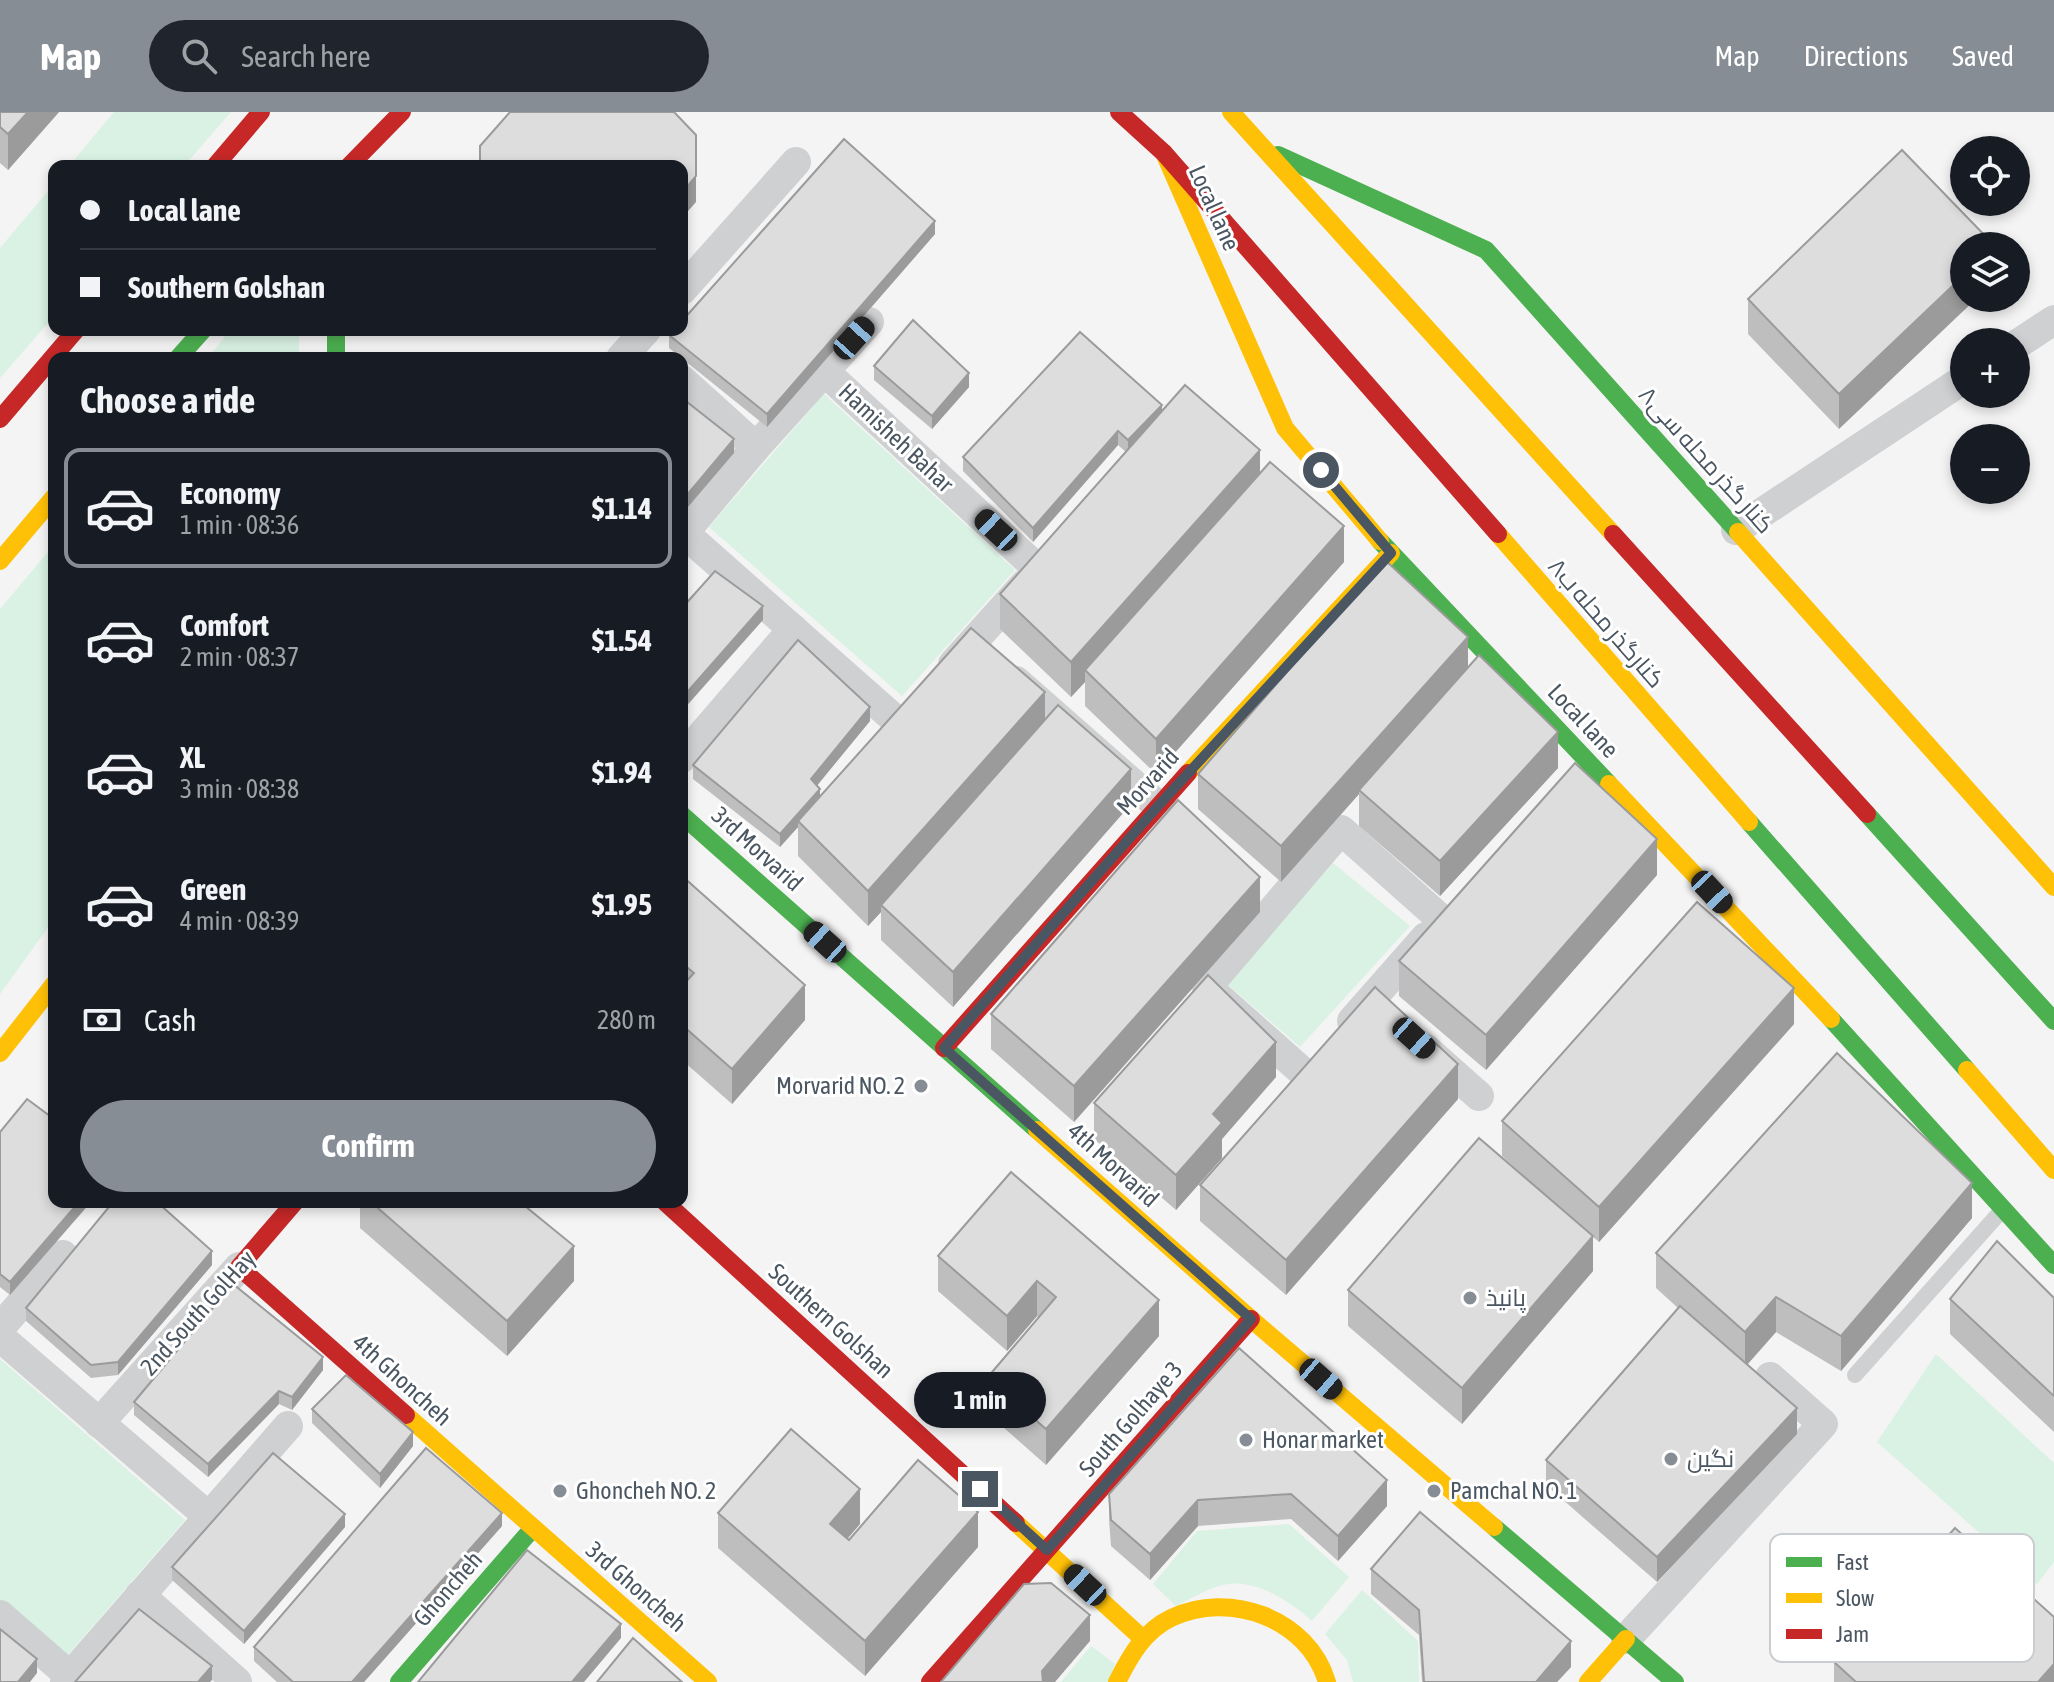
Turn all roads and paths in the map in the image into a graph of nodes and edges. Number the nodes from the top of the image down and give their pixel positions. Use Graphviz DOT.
graph roads {
  1 [pos="261,112"];
  2 [pos="402,112"];
  3 [pos="1119,112"];
  4 [pos="1231,112"];
  5 [pos="1261,147"];
  6 [pos="1164,153"];
  7 [pos="220,160"];
  8 [pos="356,160"];
  9 [pos="796,162"];
  10 [pos="688,283"];
  11 [pos="2054,320"];
  12 [pos="869,322"];
  13 [pos="71,336"];
  14 [pos="198,336"];
  15 [pos="2030,336"];
  16 [pos="57,352"];
  17 [pos="183,352"];
  18 [pos="48,363"];
  19 [pos="824,371"];
  20 [pos="688,385"];
  21 [pos="1950,388"];
  22 [pos="0,419"];
  23 [pos="756,447"];
  24 [pos="48,504"];
  25 [pos="688,528"];
  26 [pos="1736,530"];
  27 [pos="688,538"];
  28 [pos="1059,547"];
  29 [pos="1391,553"];
  30 [pos="0,561"];
  31 [pos="1039,570"];
  32 [pos="793,629"];
  33 [pos="973,643"];
  34 [pos="688,751"];
  35 [pos="1158,806"];
  36 [pos="688,820"];
  37 [pos="1193,837"];
  38 [pos="2054,887"];
  39 [pos="1252,888"];
  40 [pos="1462,897"];
  41 [pos="1276,909"];
  42 [pos="1442,920"];
  43 [pos="48,992"];
  44 [pos="1371,1000"];
  45 [pos="2054,1021"];
  46 [pos="944,1048"];
  47 [pos="0,1053"];
  48 [pos="1479,1096"];
  49 [pos="2054,1170"];
  50 [pos="290,1208"];
  51 [pos="672,1208"];
  52 [pos="2003,1209"];
  53 [pos="63,1255"];
  54 [pos="2054,1265"];
  55 [pos="239,1267"];
  56 [pos="1251,1319"];
  57 [pos="0,1328"];
  58 [pos="0,1337"];
  59 [pos="1855,1375"];
  60 [pos="1770,1377"];
  61 [pos="99,1423"];
  62 [pos="288,1426"];
  63 [pos="209,1517"];
  64 [pos="533,1528"];
  65 [pos="1047,1550"];
  66 [pos="140,1595"];
  67 [pos="0,1615"];
  68 [pos="1142,1638"];
  69 [pos="1626,1639"];
  70 [pos="68,1679"];
  71 [pos="237,1682"];
  72 [pos="399,1682"];
  73 [pos="708,1682"];
  74 [pos="930,1682"];
  75 [pos="1117,1682"];
  76 [pos="1327,1682"];
  77 [pos="1588,1682"];
  78 [pos="1675,1682"];
  1 -- 7 [label="street"];
  2 -- 8 [label="street"];
  3 -- 6 [label="street, کنارگذر محله ب۸"];
  4 -- 5 [label="street"];
  5 -- 26 [label="street, کنار گذر محله سی۸"];
  5 -- 45 [label="street"];
  6 -- 29 [label="street, Local lane"];
  6 -- 49 [label="street, کنارگذر محله ب۸"];
  9 -- 10 [label="street"];
  11 -- 15 [label="street"];
  12 -- 19 [label="street"];
  13 -- 16 [label="street"];
  14 -- 17 [label="street"];
  18 -- 22 [label="street"];
  19 -- 23 [label="street"];
  19 -- 31 [label="street, Hamisheh Bahar"];
  20 -- 23 [label="street"];
  21 -- 26 [label="street"];
  23 -- 25 [label="street"];
  24 -- 30 [label="street"];
  26 -- 38 [label="street, کنار گذر محله سی۸"];
  27 -- 32 [label="street"];
  28 -- 31 [label="street"];
  29 -- 35 [label="street, Morvarid"];
  29 -- 52 [label="street, Local lane"];
  31 -- 33 [label="street"];
  32 -- 33 [label="street"];
  32 -- 34 [label="street"];
  33 -- 35 [label="street"];
  35 -- 37 [label="street"];
  35 -- 46 [label="street, Morvarid"];
  36 -- 46 [label="street, 3rd Morvarid"];
  39 -- 41 [label="street"];
  40 -- 42 [label="street"];
  41 -- 42 [label="street"];
  41 -- 44 [label="street"];
  42 -- 44 [label="street"];
  43 -- 47 [label="street"];
  44 -- 48 [label="street"];
  46 -- 56 [label="street, 4th Morvarid"];
  50 -- 55 [label="street, 2nd South GolHay"];
  51 -- 65 [label="street, Southern Golshan"];
  52 -- 54 [label="street, Local lane"];
  52 -- 59 [label="lane"];
  53 -- 57 [label="street"];
  55 -- 61 [label="street, 2nd South GolHay"];
  55 -- 64 [label="street, 4th Ghoncheh"];
  56 -- 65 [label="street, South Golhaye 3"];
  56 -- 69 [label="street, 4th Morvarid"];
  58 -- 61 [label="street"];
  60 -- 69 [label="street"];
  61 -- 63 [label="street"];
  62 -- 63 [label="street"];
  63 -- 66 [label="street"];
  64 -- 72 [label="street, Ghoncheh"];
  64 -- 73 [label="street, 3rd Ghoncheh"];
  65 -- 68 [label="street, Southern Golshan"];
  65 -- 74 [label="street, South Golhaye 3"];
  66 -- 70 [label="street"];
  66 -- 71 [label="street"];
  67 -- 70 [label="street"];
  68 -- 75 [label="street"];
  68 -- 76 [label="street"];
  69 -- 77 [label="street"];
  69 -- 78 [label="street, 4th Morvarid"];
}
